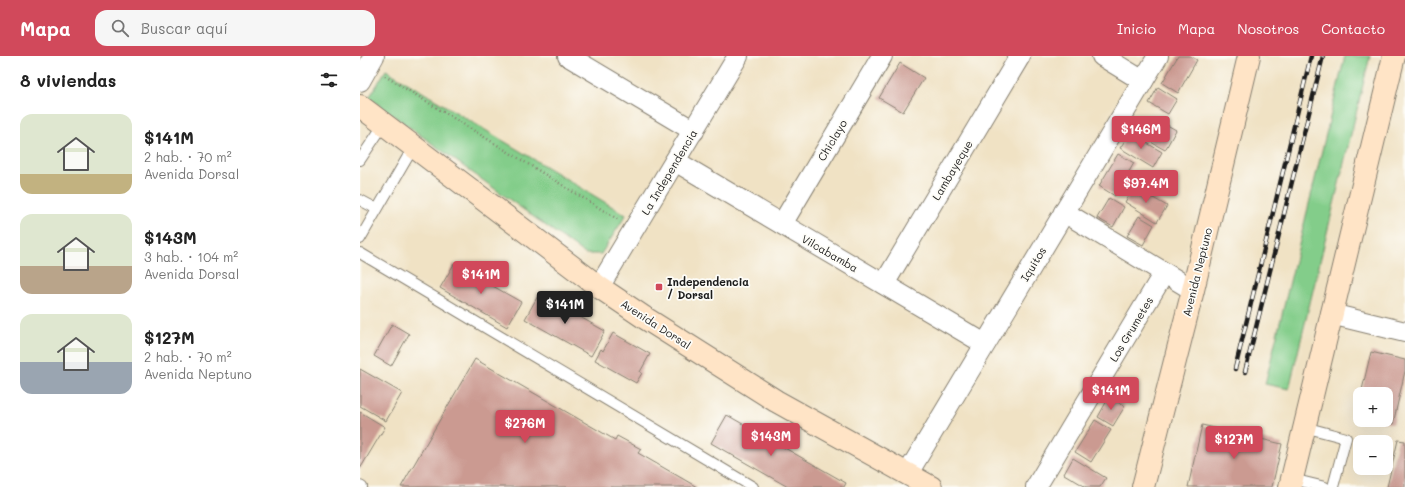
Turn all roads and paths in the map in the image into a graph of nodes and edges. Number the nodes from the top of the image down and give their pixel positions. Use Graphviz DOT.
graph roads {
  1 [pos="568,56"];
  2 [pos="738,56"];
  3 [pos="882,56"];
  4 [pos="1020,56"];
  5 [pos="1102,56"];
  6 [pos="1158,56"];
  7 [pos="1249,56"];
  8 [pos="1394,56"];
  9 [pos="368,68"];
  10 [pos="1143,81"];
  11 [pos="360,106"];
  12 [pos="384,124"];
  13 [pos="694,131"];
  14 [pos="414,146"];
  15 [pos="360,160"];
  16 [pos="675,162"];
  17 [pos="360,200"];
  18 [pos="377,209"];
  19 [pos="1064,212"];
  20 [pos="782,224"];
  21 [pos="635,229"];
  22 [pos="360,239"];
  23 [pos="360,253"];
  24 [pos="1164,273"];
  25 [pos="884,284"];
  26 [pos="599,286"];
  27 [pos="1193,290"];
  28 [pos="1331,314"];
  29 [pos="1405,332"];
  30 [pos="985,344"];
  31 [pos="1304,427"];
  32 [pos="908,473"];
  33 [pos="1291,483"];
  34 [pos="753,487"];
  35 [pos="932,487"];
  36 [pos="1036,487"];
  37 [pos="1143,487"];
  38 [pos="1325,487"];
  39 [pos="1333,487"];
  1 -- 13 [label="street"];
  2 -- 13 [label="street, La Independencia"];
  3 -- 20 [label="street, Chiclayo"];
  4 -- 25 [label="street, Lambayeque"];
  5 -- 10 [label="street"];
  6 -- 10 [label="street, Iquitos"];
  7 -- 27 [label="main road, Avenida Neptuno"];
  8 -- 28 [label="main road"];
  9 -- 21 [label="path"];
  10 -- 19 [label="street, Iquitos"];
  11 -- 12 [label="main road, Avenida Dorsal"];
  12 -- 14 [label="main road, Avenida Dorsal"];
  12 -- 15 [label="lane"];
  13 -- 16 [label="street, La Independencia"];
  14 -- 18 [label="lane"];
  14 -- 26 [label="main road, Avenida Dorsal"];
  16 -- 20 [label="street, Vilcabamba"];
  16 -- 21 [label="street, La Independencia"];
  17 -- 18 [label="lane"];
  18 -- 22 [label="lane"];
  19 -- 24 [label="street"];
  19 -- 30 [label="street, Iquitos"];
  20 -- 25 [label="street, Vilcabamba"];
  21 -- 26 [label="street, La Independencia"];
  23 -- 34 [label="lane"];
  24 -- 27 [label="street"];
  24 -- 36 [label="street, Los Grumetes"];
  25 -- 30 [label="street, Vilcabamba"];
  26 -- 32 [label="main road, Avenida Dorsal"];
  27 -- 37 [label="main road, Avenida Neptuno"];
  28 -- 29 [label="street"];
  28 -- 31 [label="main road"];
  30 -- 32 [label="street, Iquitos"];
  31 -- 33 [label="main road"];
  31 -- 39 [label="lane"];
  32 -- 35 [label="main road, Avenida Dorsal"];
  33 -- 38 [label="lane"];
}
